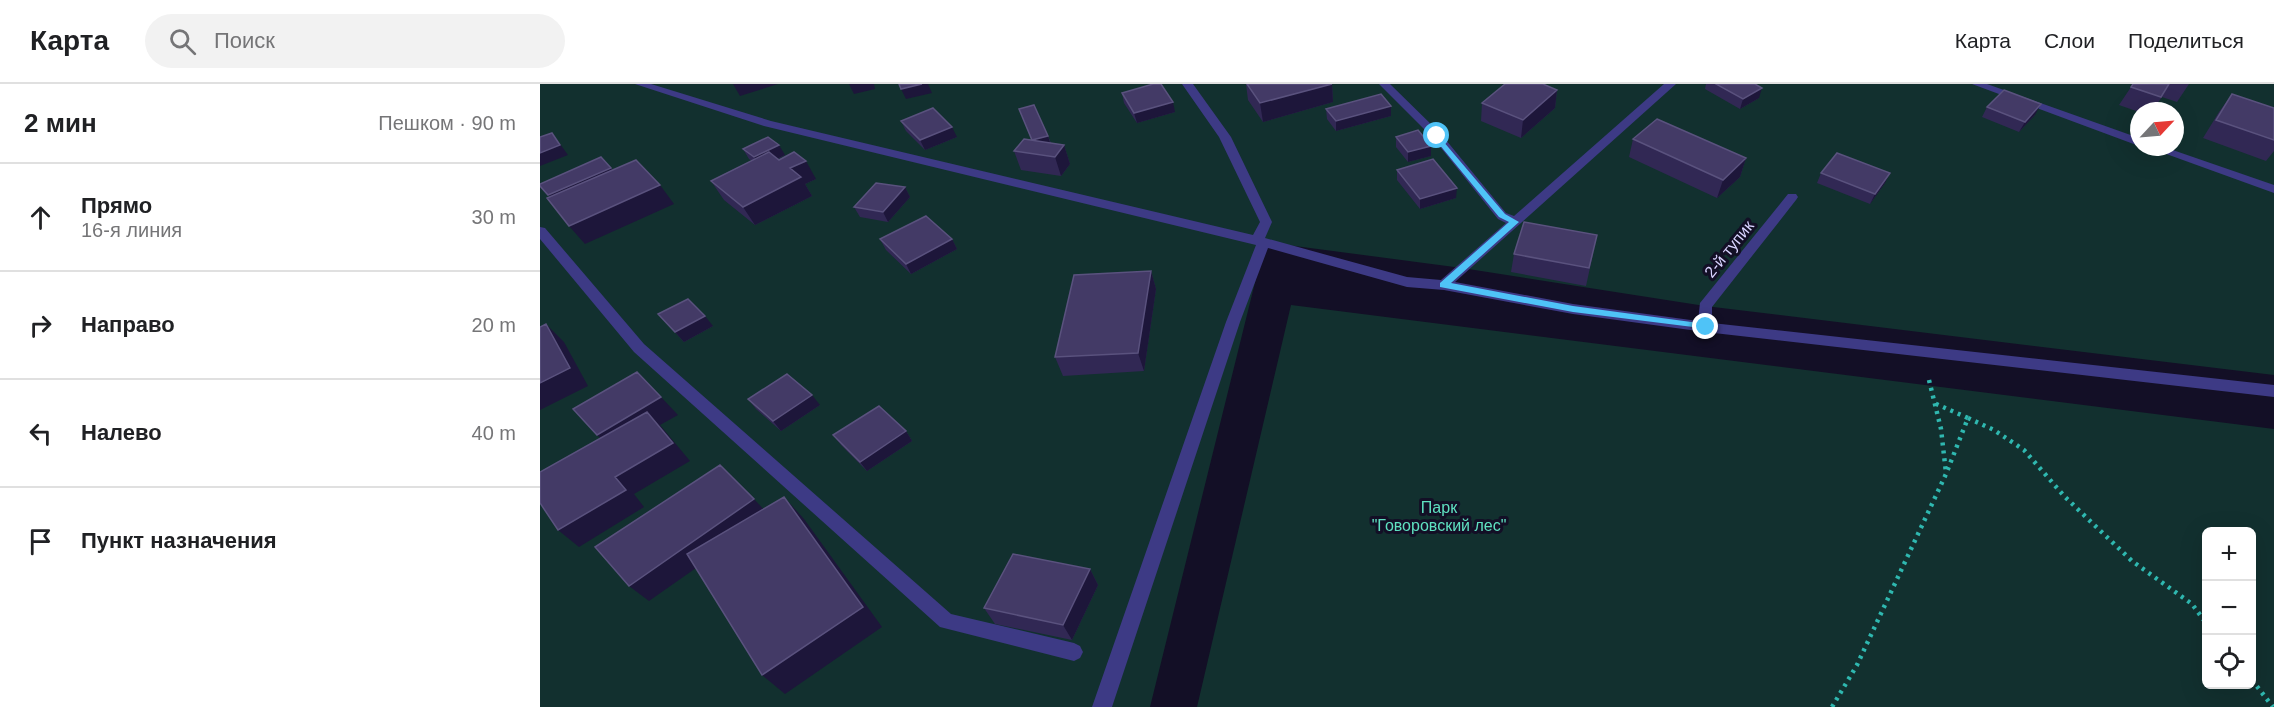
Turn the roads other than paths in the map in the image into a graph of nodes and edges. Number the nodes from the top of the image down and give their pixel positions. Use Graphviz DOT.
graph roads {
  1 [pos="640,84"];
  2 [pos="1187,84"];
  3 [pos="1384,84"];
  4 [pos="1671,84"];
  5 [pos="1977,84"];
  6 [pos="2130,139"];
  7 [pos="2179,156"];
  8 [pos="2274,189"];
  9 [pos="1792,197"];
  10 [pos="1515,222"];
  11 [pos="540,231"];
  12 [pos="1261,241"];
  13 [pos="1444,285"];
  14 [pos="1706,327"];
  15 [pos="2274,391"];
  16 [pos="1074,652"];
  17 [pos="1102,707"];
  1 -- 12 [label="lane"];
  2 -- 12 [label="lane"];
  3 -- 10 [label="lane"];
  4 -- 10 [label="lane"];
  5 -- 6 [label="lane"];
  7 -- 8 [label="lane"];
  9 -- 14 [label="lane, 2-й тупик"];
  10 -- 13 [label="lane"];
  11 -- 16 [label="lane"];
  12 -- 13 [label="lane"];
  12 -- 17 [label="lane"];
  13 -- 14 [label="lane"];
  14 -- 15 [label="lane"];
}
